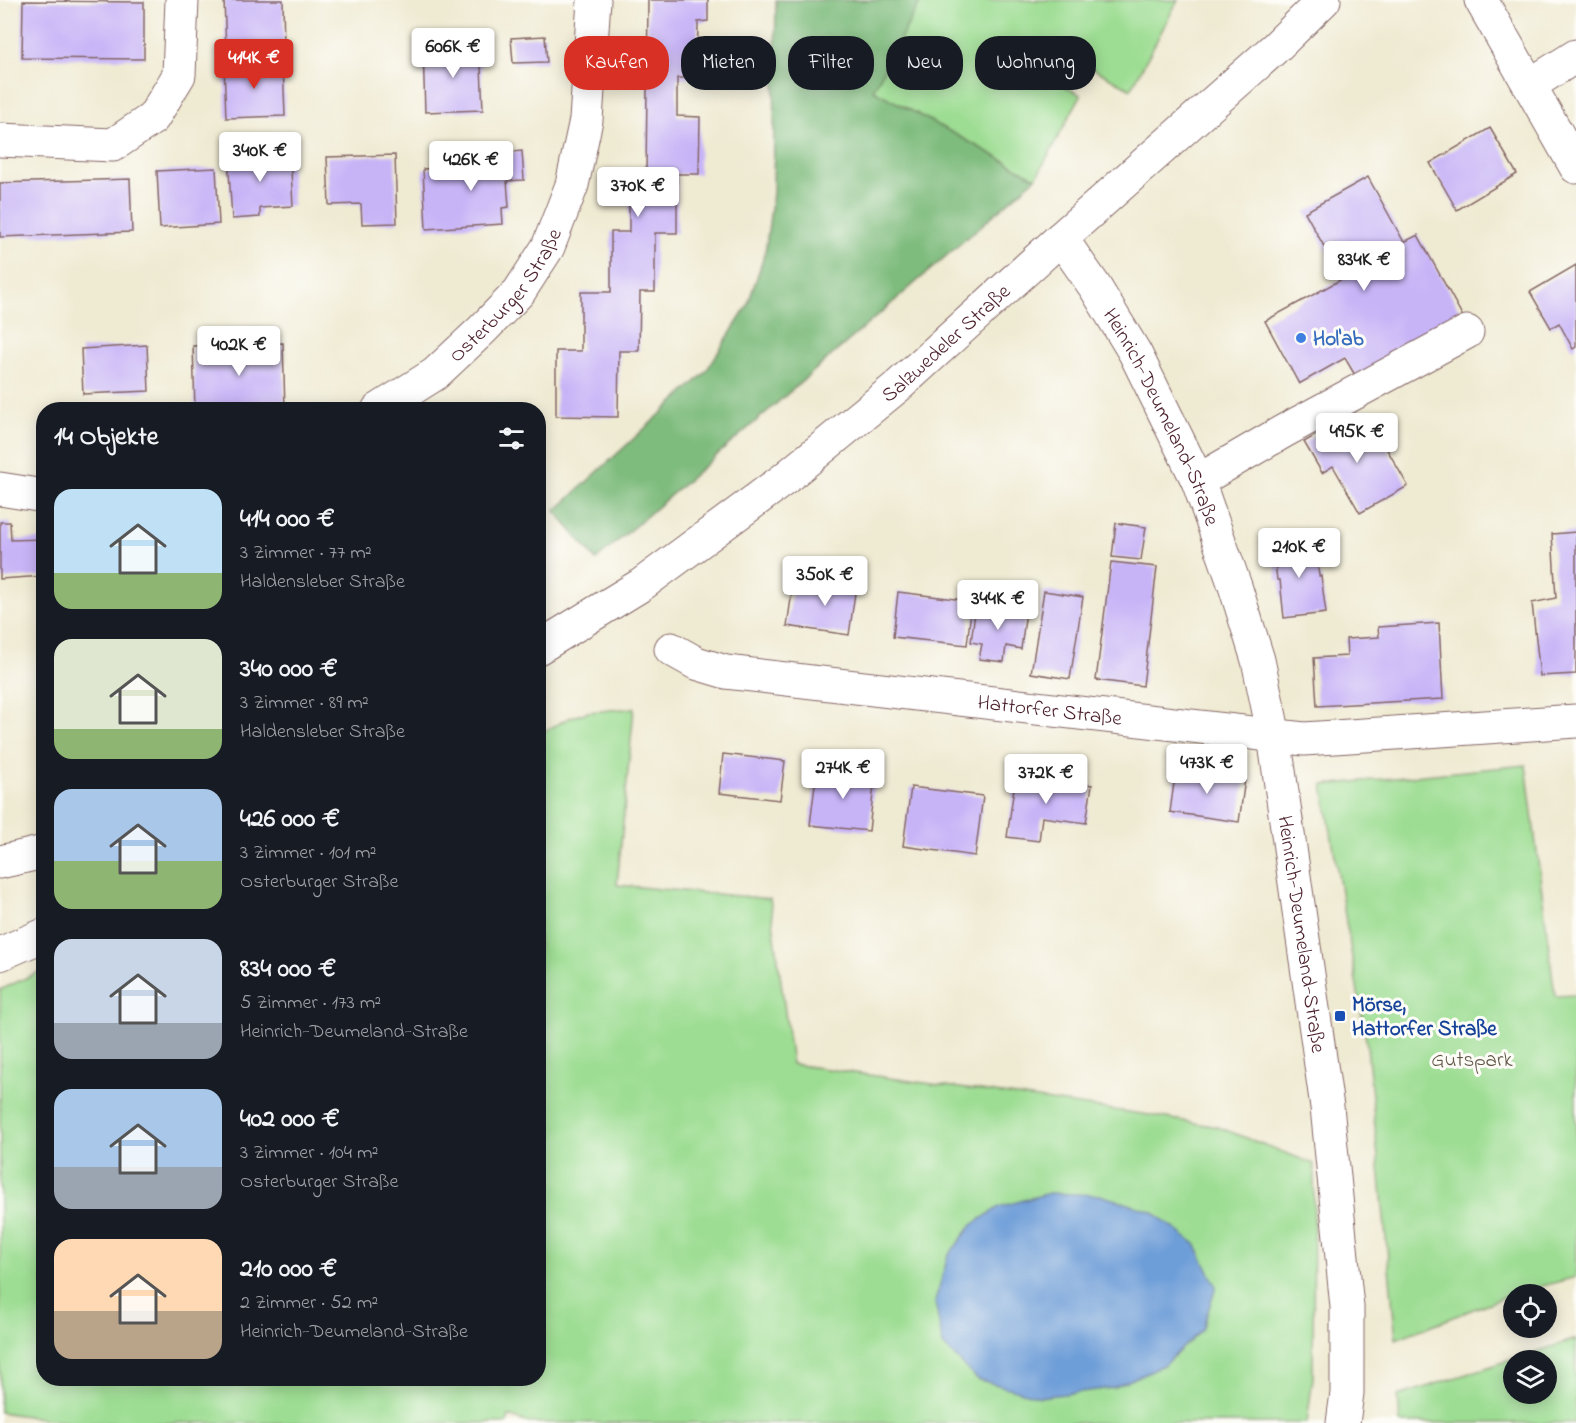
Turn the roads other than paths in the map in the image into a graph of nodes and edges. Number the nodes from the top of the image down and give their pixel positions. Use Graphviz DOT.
graph roads {
  1 [pos="182,0"];
  2 [pos="594,0"];
  3 [pos="1324,0"];
  4 [pos="1482,0"];
  5 [pos="1576,56"];
  6 [pos="1530,85"];
  7 [pos="0,140"];
  8 [pos="1576,167"];
  9 [pos="1061,238"];
  10 [pos="1467,332"];
  11 [pos="391,402"];
  12 [pos="1198,481"];
  13 [pos="0,489"];
  14 [pos="36,495"];
  15 [pos="546,643"];
  16 [pos="671,649"];
  17 [pos="1576,721"];
  18 [pos="1274,736"];
  19 [pos="36,854"];
  20 [pos="0,862"];
  21 [pos="36,938"];
  22 [pos="0,954"];
  23 [pos="1343,1423"];
  1 -- 7 [label="street"];
  2 -- 11 [label="street, Osterburger Straße"];
  3 -- 9 [label="street, Salzwedeler Straße"];
  4 -- 6 [label="street"];
  5 -- 6 [label="street"];
  6 -- 8 [label="street"];
  9 -- 12 [label="street, Heinrich-Deumeland-Straße"];
  9 -- 15 [label="street, Salzwedeler Straße"];
  10 -- 12 [label="street"];
  12 -- 18 [label="street, Heinrich-Deumeland-Straße"];
  13 -- 14 [label="street"];
  16 -- 18 [label="street, Hattorfer Straße"];
  17 -- 18 [label="street, Hattorfer Straße"];
  18 -- 23 [label="street, Heinrich-Deumeland-Straße"];
  19 -- 20 [label="street"];
  21 -- 22 [label="street"];
}
